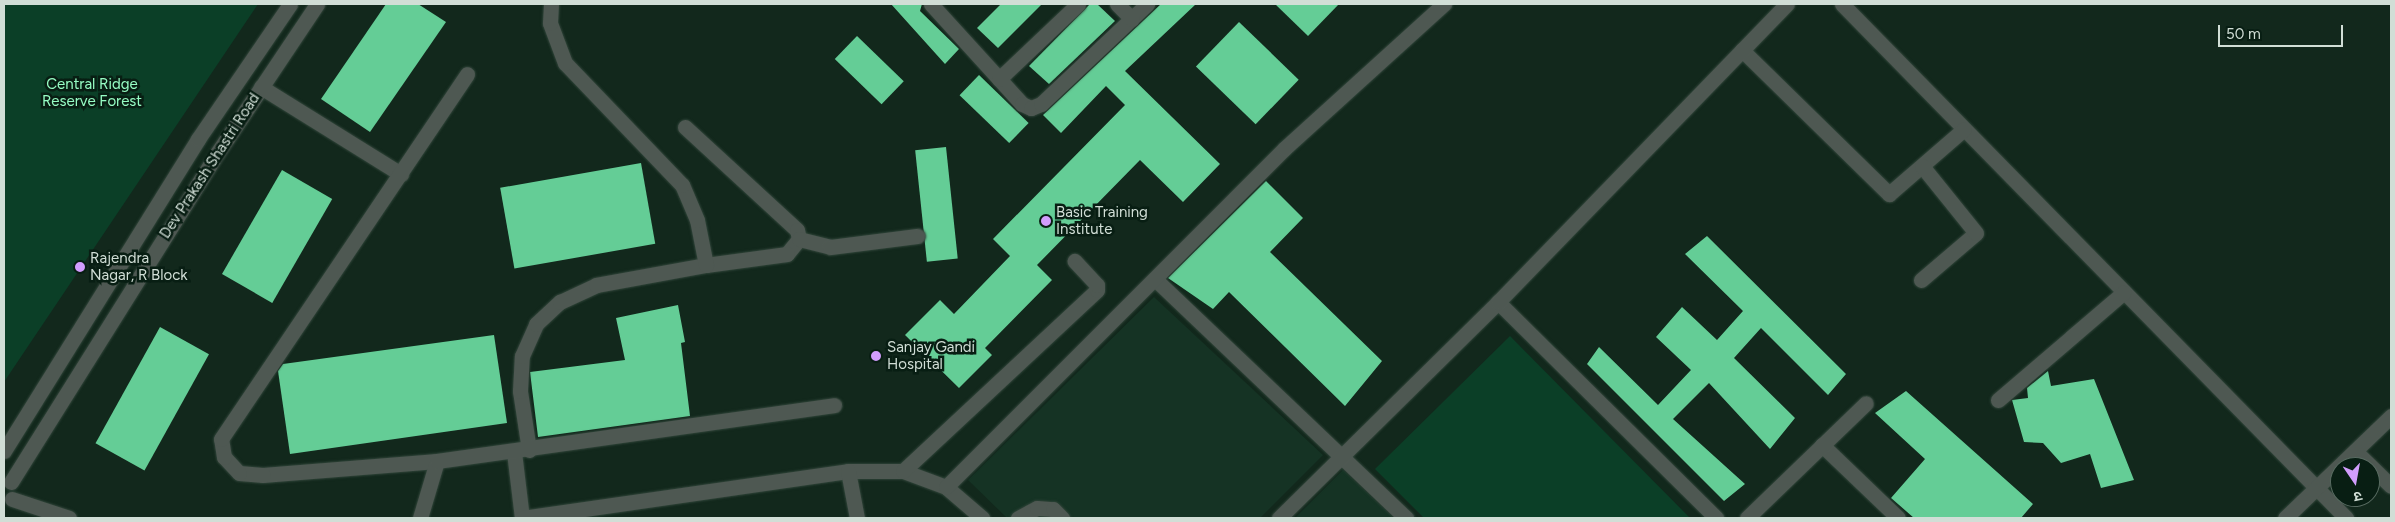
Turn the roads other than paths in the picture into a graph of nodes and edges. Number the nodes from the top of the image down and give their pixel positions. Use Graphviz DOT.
graph roads {
  1 [pos="290,4"];
  2 [pos="317,4"];
  3 [pos="551,4"];
  4 [pos="931,4"];
  5 [pos="1078,4"];
  6 [pos="1117,4"];
  7 [pos="1148,4"];
  8 [pos="1444,4"];
  9 [pos="1787,4"];
  10 [pos="1842,4"];
  11 [pos="1132,19"];
  12 [pos="1742,50"];
  13 [pos="467,74"];
  14 [pos="999,79"];
  15 [pos="261,87"];
  16 [pos="685,127"];
  17 [pos="1964,129"];
  18 [pos="1922,166"];
  19 [pos="401,174"];
  20 [pos="917,236"];
  21 [pos="799,239"];
  22 [pos="1075,261"];
  23 [pos="706,265"];
  24 [pos="1155,280"];
  25 [pos="1921,280"];
  26 [pos="2123,293"];
  27 [pos="1498,302"];
  28 [pos="1998,400"];
  29 [pos="1866,403"];
  30 [pos="834,405"];
  31 [pos="2391,416"];
  32 [pos="1822,445"];
  33 [pos="4,451"];
  34 [pos="521,451"];
  35 [pos="2355,451"];
  36 [pos="1343,456"];
  37 [pos="437,461"];
  38 [pos="848,471"];
  39 [pos="903,471"];
  40 [pos="7,477"];
  41 [pos="2391,486"];
  42 [pos="946,487"];
  43 [pos="2314,490"];
  44 [pos="8,505"];
  45 [pos="2295,515"];
  46 [pos="70,518"];
  47 [pos="420,518"];
  48 [pos="522,518"];
  49 [pos="857,518"];
  50 [pos="982,518"];
  51 [pos="1018,518"];
  52 [pos="1062,518"];
  53 [pos="1279,518"];
  54 [pos="1406,518"];
  55 [pos="1716,518"];
  56 [pos="1747,518"];
  57 [pos="1898,518"];
  58 [pos="2346,518"];
  1 -- 33 [label="street, Dev Prakash Shastri Road"];
  2 -- 15 [label="street, Dev Prakash Shastri Road"];
  3 -- 23 [label="street"];
  4 -- 14 [label="street"];
  5 -- 14 [label="street"];
  6 -- 11 [label="street"];
  7 -- 11 [label="street"];
  8 -- 24 [label="street"];
  9 -- 12 [label="street"];
  10 -- 17 [label="street"];
  11 -- 14 [label="street"];
  12 -- 18 [label="street"];
  12 -- 27 [label="street"];
  13 -- 19 [label="street"];
  15 -- 19 [label="street"];
  15 -- 40 [label="street, Dev Prakash Shastri Road"];
  16 -- 21 [label="street"];
  17 -- 18 [label="street"];
  17 -- 26 [label="street"];
  18 -- 25 [label="street"];
  19 -- 37 [label="street"];
  20 -- 21 [label="street"];
  21 -- 23 [label="street"];
  22 -- 39 [label="street"];
  23 -- 34 [label="street"];
  24 -- 36 [label="street"];
  24 -- 42 [label="street"];
  26 -- 28 [label="street"];
  26 -- 43 [label="street"];
  27 -- 36 [label="street"];
  27 -- 55 [label="street"];
  29 -- 32 [label="street"];
  30 -- 34 [label="street"];
  31 -- 35 [label="street"];
  32 -- 56 [label="street"];
  32 -- 57 [label="street"];
  34 -- 37 [label="street"];
  34 -- 48 [label="street"];
  35 -- 41 [label="street"];
  35 -- 43 [label="street"];
  36 -- 53 [label="street"];
  36 -- 54 [label="street"];
  37 -- 47 [label="street"];
  38 -- 39 [label="street"];
  38 -- 48 [label="street"];
  38 -- 49 [label="street"];
  39 -- 42 [label="street"];
  40 -- 44 [label="street"];
  42 -- 50 [label="street"];
  43 -- 45 [label="street"];
  43 -- 58 [label="street"];
  44 -- 46 [label="street"];
  51 -- 52 [label="street"];
}
